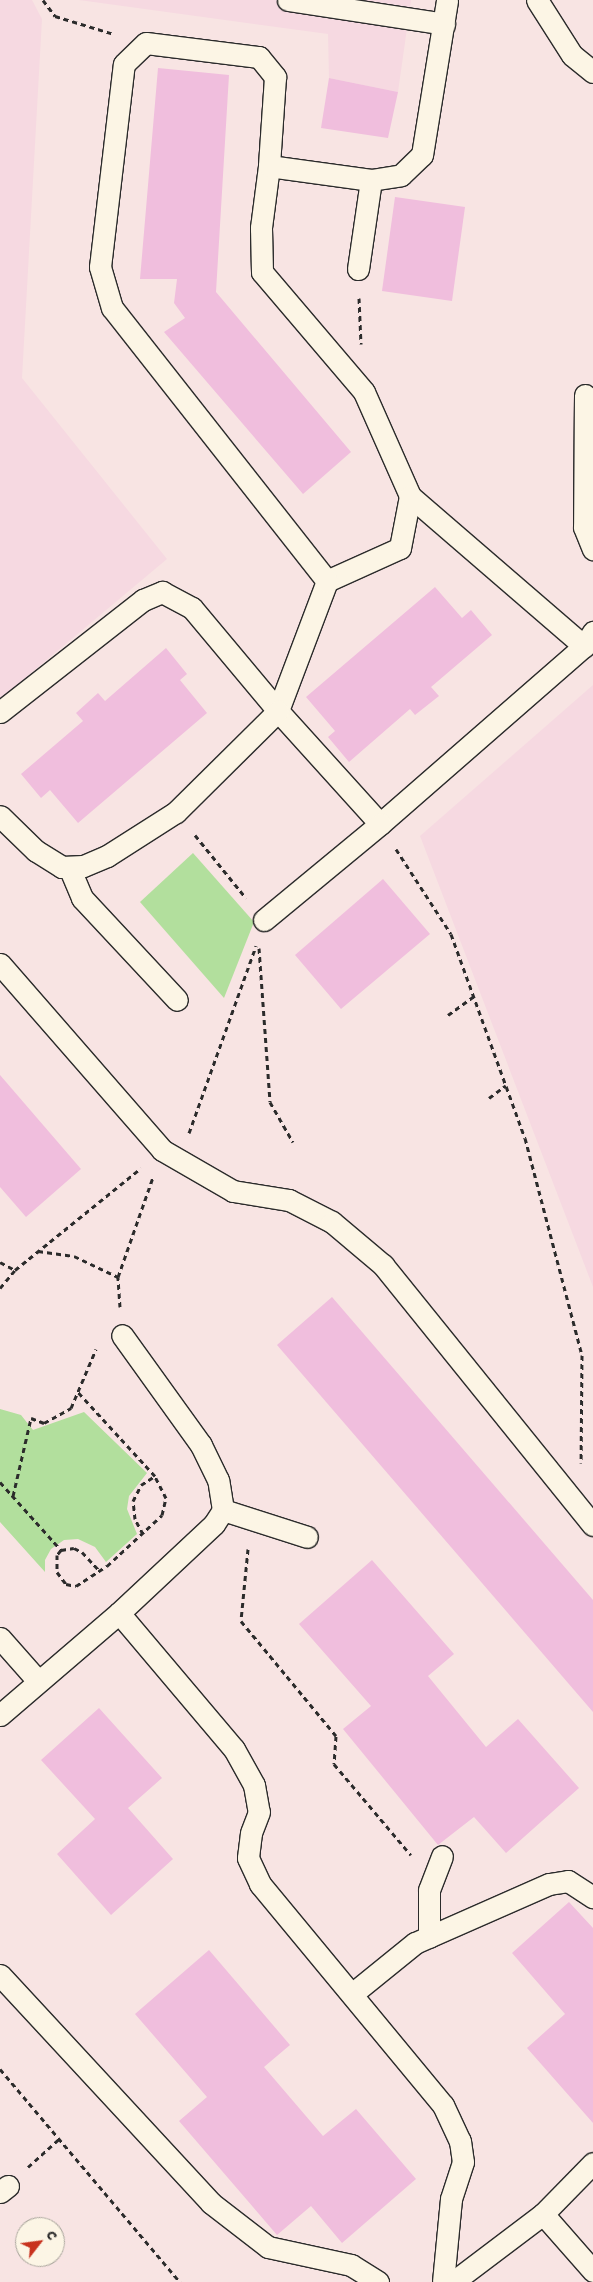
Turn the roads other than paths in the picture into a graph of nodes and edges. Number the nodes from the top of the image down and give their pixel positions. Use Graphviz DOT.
graph roads {
  1 [pos="288,0"];
  2 [pos="447,0"];
  3 [pos="537,0"];
  4 [pos="444,24"];
  5 [pos="593,72"];
  6 [pos="270,166"];
  7 [pos="371,180"];
  8 [pos="358,269"];
  9 [pos="585,395"];
  10 [pos="410,496"];
  11 [pos="593,549"];
  12 [pos="327,581"];
  13 [pos="588,639"];
  14 [pos="278,711"];
  15 [pos="0,712"];
  16 [pos="0,816"];
  17 [pos="380,824"];
  18 [pos="69,867"];
  19 [pos="264,920"];
  20 [pos="0,964"];
  21 [pos="176,1000"];
  22 [pos="122,1335"];
  23 [pos="223,1510"];
  24 [pos="587,1517"];
  25 [pos="307,1537"];
  26 [pos="120,1613"];
  27 [pos="0,1638"];
  28 [pos="38,1681"];
  29 [pos="0,1715"];
  30 [pos="442,1856"];
  31 [pos="593,1897"];
  32 [pos="429,1936"];
  33 [pos="0,1975"];
  34 [pos="352,1994"];
  35 [pos="593,2164"];
  36 [pos="543,2214"];
  37 [pos="593,2271"];
  38 [pos="378,2282"];
  39 [pos="443,2282"];
  40 [pos="453,2282"];
  1 -- 4 [label="lane"];
  2 -- 4 [label="lane"];
  3 -- 5 [label="lane"];
  4 -- 7 [label="lane"];
  6 -- 7 [label="lane"];
  6 -- 10 [label="lane"];
  6 -- 12 [label="lane"];
  7 -- 8 [label="lane"];
  9 -- 11 [label="lane"];
  10 -- 12 [label="lane"];
  10 -- 13 [label="lane"];
  12 -- 14 [label="lane"];
  13 -- 17 [label="lane"];
  14 -- 15 [label="lane"];
  14 -- 17 [label="lane"];
  14 -- 18 [label="lane"];
  16 -- 18 [label="lane"];
  17 -- 19 [label="lane"];
  18 -- 21 [label="lane"];
  20 -- 24 [label="lane"];
  22 -- 23 [label="lane"];
  23 -- 25 [label="lane"];
  23 -- 26 [label="lane"];
  26 -- 28 [label="lane"];
  26 -- 34 [label="lane"];
  27 -- 28 [label="lane"];
  28 -- 29 [label="lane"];
  30 -- 32 [label="lane"];
  31 -- 32 [label="lane"];
  32 -- 34 [label="lane"];
  33 -- 38 [label="lane"];
  34 -- 39 [label="lane"];
  35 -- 36 [label="lane"];
  36 -- 37 [label="lane"];
  36 -- 40 [label="lane"];
}
